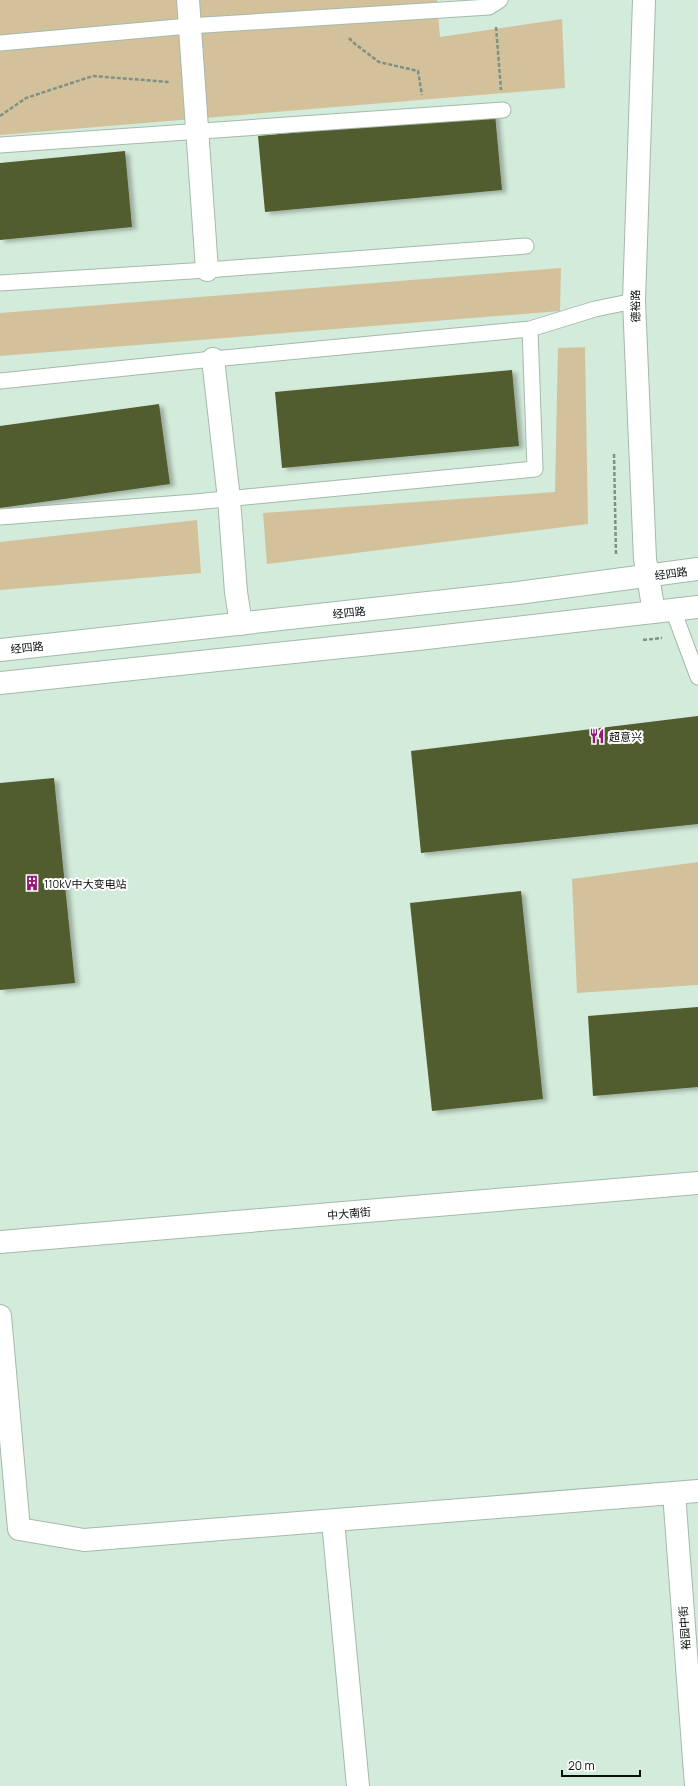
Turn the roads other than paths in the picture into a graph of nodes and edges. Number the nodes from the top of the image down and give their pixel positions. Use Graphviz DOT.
graph roads {
  1 [pos="188,0"];
  2 [pos="644,0"];
  3 [pos="497,2"];
  4 [pos="189,26"];
  5 [pos="0,43"];
  6 [pos="502,110"];
  7 [pos="197,132"];
  8 [pos="0,145"];
  9 [pos="526,246"];
  10 [pos="207,270"];
  11 [pos="0,283"];
  12 [pos="634,301"];
  13 [pos="530,330"];
  14 [pos="213,358"];
  15 [pos="0,381"];
  16 [pos="228,499"];
  17 [pos="0,516"];
  18 [pos="698,569"];
  19 [pos="647,576"];
  20 [pos="698,607"];
  21 [pos="663,611"];
  22 [pos="241,624"];
  23 [pos="0,650"];
  24 [pos="698,677"];
  25 [pos="0,682"];
  26 [pos="698,1183"];
  27 [pos="0,1242"];
  28 [pos="0,1316"];
  29 [pos="698,1491"];
  30 [pos="674,1493"];
  31 [pos="333,1521"];
  32 [pos="358,1786"];
  33 [pos="696,1786"];
  1 -- 4 [label="street"];
  2 -- 12 [label="street, 德裕路"];
  3 -- 4 [label="lane"];
  4 -- 5 [label="lane"];
  4 -- 7 [label="street"];
  6 -- 7 [label="lane"];
  7 -- 8 [label="lane"];
  7 -- 10 [label="street"];
  9 -- 10 [label="lane"];
  10 -- 11 [label="lane"];
  12 -- 13 [label="lane"];
  12 -- 19 [label="street, 德裕路"];
  13 -- 14 [label="lane"];
  13 -- 16 [label="lane"];
  14 -- 15 [label="lane"];
  14 -- 16 [label="street"];
  16 -- 17 [label="lane"];
  16 -- 22 [label="street"];
  18 -- 19 [label="street, 经四路"];
  19 -- 21 [label="street, 德裕路"];
  19 -- 22 [label="street, 经四路"];
  20 -- 21 [label="street"];
  21 -- 24 [label="lane"];
  21 -- 25 [label="street"];
  22 -- 23 [label="street, 经四路"];
  26 -- 27 [label="street, 中大南街"];
  28 -- 31 [label="street"];
  29 -- 30 [label="street"];
  30 -- 31 [label="street"];
  30 -- 33 [label="street, 裕园中街"];
  31 -- 32 [label="street"];
}
